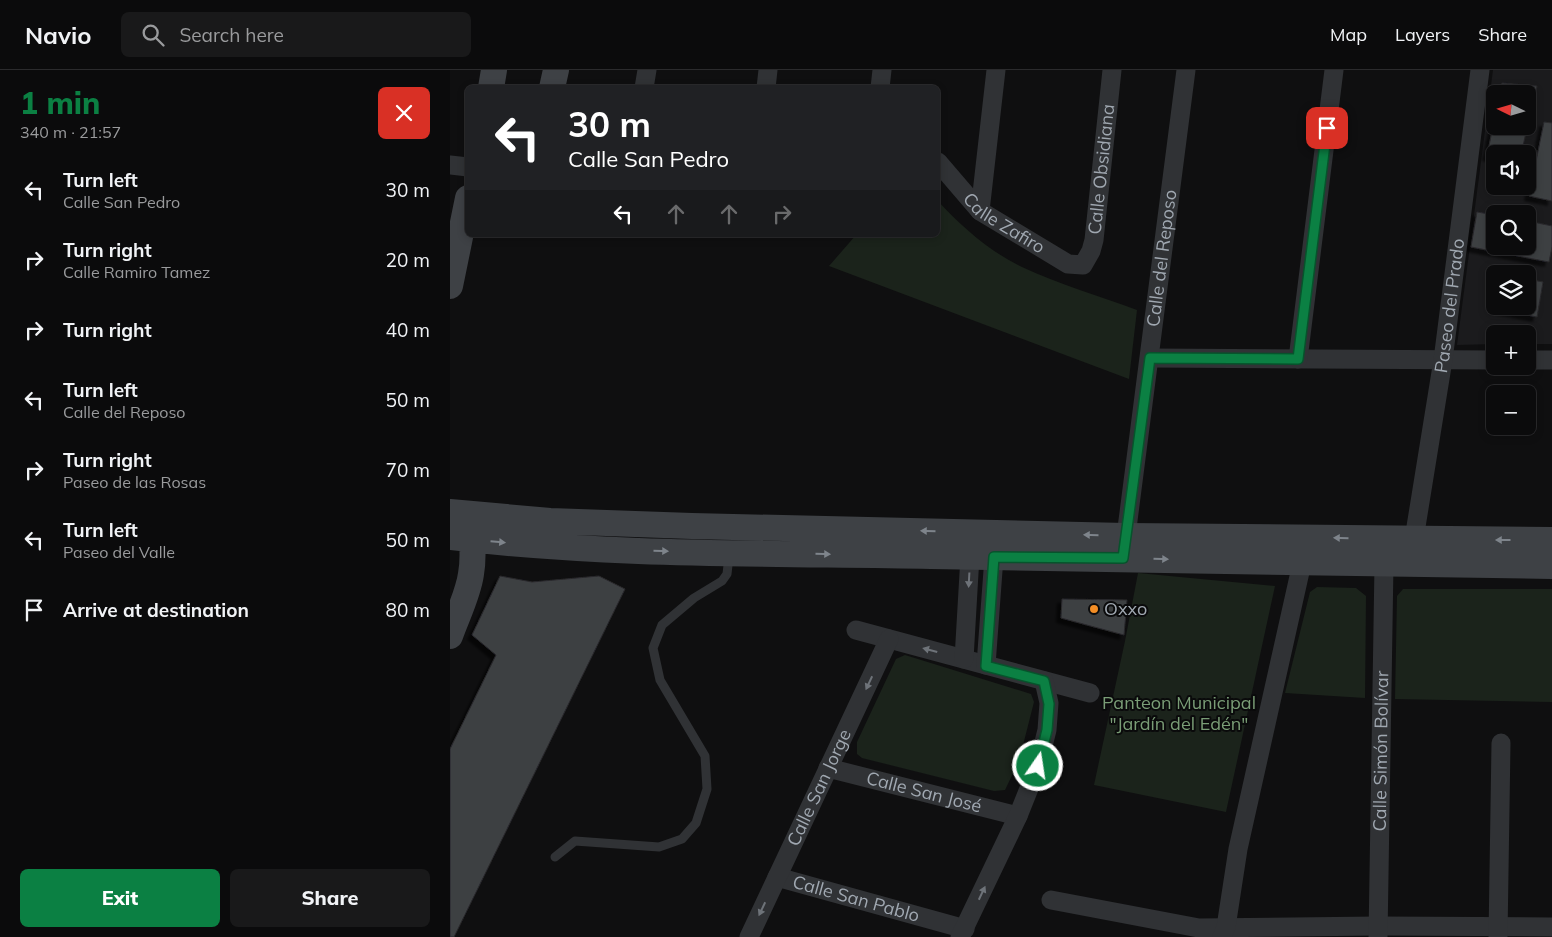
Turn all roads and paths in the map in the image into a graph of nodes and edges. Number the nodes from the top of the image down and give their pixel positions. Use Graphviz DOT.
graph roads {
  1 [pos="494,70"];
  2 [pos="556,70"];
  3 [pos="647,70"];
  4 [pos="768,70"];
  5 [pos="882,70"];
  6 [pos="996,70"];
  7 [pos="1112,70"];
  8 [pos="1186,70"];
  9 [pos="1334,70"];
  10 [pos="1480,70"];
  11 [pos="491,85"];
  12 [pos="553,85"];
  13 [pos="644,85"];
  14 [pos="766,85"];
  15 [pos="880,85"];
  16 [pos="940,164"];
  17 [pos="450,165"];
  18 [pos="465,167"];
  19 [pos="461,203"];
  20 [pos="980,211"];
  21 [pos="1083,265"];
  22 [pos="450,286"];
  23 [pos="1150,358"];
  24 [pos="1298,359"];
  25 [pos="1443,360"];
  26 [pos="1486,360"];
  27 [pos="1536,360"];
  28 [pos="1552,360"];
  29 [pos="460,526"];
  30 [pos="1414,539"];
  31 [pos="1552,540"];
  32 [pos="1125,547"];
  33 [pos="730,553"];
  34 [pos="982,556"];
  35 [pos="1302,563"];
  36 [pos="1384,564"];
  37 [pos="1552,566"];
  38 [pos="450,585"];
  39 [pos="454,624"];
  40 [pos="856,630"];
  41 [pos="889,638"];
  42 [pos="964,659"];
  43 [pos="986,666"];
  44 [pos="1044,681"];
  45 [pos="1090,693"];
  46 [pos="1501,743"];
  47 [pos="828,768"];
  48 [pos="1018,816"];
  49 [pos="555,856"];
  50 [pos="777,877"];
  51 [pos="1051,900"];
  52 [pos="1552,927"];
  53 [pos="1224,932"];
  54 [pos="1258,932"];
  55 [pos="1378,932"];
  56 [pos="1498,932"];
  57 [pos="963,933"];
  58 [pos="749,937"];
  1 -- 11 [label="street"];
  2 -- 12 [label="street"];
  3 -- 13 [label="street"];
  4 -- 14 [label="street"];
  5 -- 15 [label="street"];
  6 -- 20 [label="street"];
  7 -- 21 [label="street, Calle Obsidiana"];
  8 -- 23 [label="street, Calle del Reposo"];
  9 -- 24 [label="street"];
  10 -- 25 [label="street, Paseo del Prado"];
  16 -- 20 [label="street, Calle Zafiro"];
  17 -- 18 [label="street"];
  19 -- 22 [label="street"];
  20 -- 21 [label="street, Calle Zafiro"];
  23 -- 24 [label="street"];
  23 -- 32 [label="street, Calle del Reposo"];
  24 -- 25 [label="street"];
  25 -- 26 [label="street"];
  25 -- 30 [label="street, Paseo del Prado"];
  27 -- 28 [label="street"];
  32 -- 29 [label="street, one-way"];
  29 -- 33 [label="street, one-way"];
  29 -- 39 [label="street"];
  31 -- 30 [label="street, one-way"];
  30 -- 32 [label="street, one-way"];
  32 -- 34 [label="street"];
  32 -- 35 [label="street, one-way"];
  33 -- 34 [label="street, one-way"];
  33 -- 49 [label="lane"];
  34 -- 42 [label="street, one-way"];
  34 -- 43 [label="street"];
  35 -- 36 [label="street"];
  35 -- 53 [label="street"];
  36 -- 37 [label="street"];
  36 -- 55 [label="street, Calle Simón Bolívar"];
  38 -- 39 [label="street"];
  40 -- 41 [label="street"];
  42 -- 41 [label="street, one-way"];
  41 -- 47 [label="street, Calle San Jorge, one-way"];
  42 -- 43 [label="street"];
  43 -- 44 [label="street"];
  44 -- 45 [label="street"];
  44 -- 48 [label="street"];
  46 -- 56 [label="street"];
  47 -- 48 [label="street, Calle San José"];
  47 -- 50 [label="street, Calle San Jorge"];
  57 -- 48 [label="street, one-way"];
  50 -- 57 [label="street, Calle San Pablo"];
  50 -- 58 [label="street, Calle San Jorge, one-way"];
  51 -- 53 [label="street"];
  52 -- 56 [label="street"];
  53 -- 54 [label="street"];
  54 -- 55 [label="street"];
  55 -- 56 [label="street"];
}
